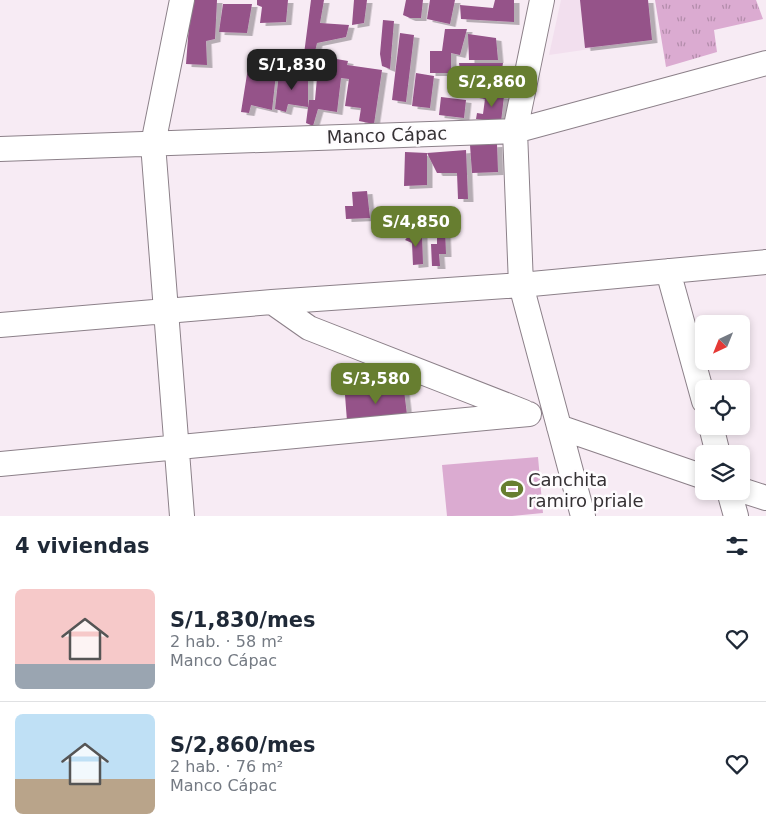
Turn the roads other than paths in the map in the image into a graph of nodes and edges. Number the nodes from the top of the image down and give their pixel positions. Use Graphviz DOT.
graph roads {
  1 [pos="182,0"];
  2 [pos="542,0"];
  3 [pos="766,63"];
  4 [pos="515,131"];
  5 [pos="153,144"];
  6 [pos="0,149"];
  7 [pos="766,262"];
  8 [pos="668,271"];
  9 [pos="521,285"];
  10 [pos="272,302"];
  11 [pos="166,311"];
  12 [pos="0,324"];
  13 [pos="698,380"];
  14 [pos="529,414"];
  15 [pos="558,423"];
  16 [pos="177,446"];
  17 [pos="0,464"];
  18 [pos="695,474"];
  19 [pos="750,493"];
  20 [pos="766,498"];
  21 [pos="732,500"];
  22 [pos="182,516"];
  23 [pos="583,516"];
  24 [pos="736,516"];
  1 -- 5 [label="street"];
  2 -- 4 [label="street"];
  3 -- 4 [label="street, Manco Cápac"];
  4 -- 5 [label="street, Manco Cápac"];
  4 -- 9 [label="street"];
  5 -- 6 [label="street, Manco Cápac"];
  5 -- 11 [label="street"];
  7 -- 8 [label="street"];
  8 -- 9 [label="street"];
  8 -- 13 [label="street"];
  9 -- 10 [label="street"];
  9 -- 15 [label="street"];
  10 -- 11 [label="street"];
  10 -- 14 [label="street"];
  11 -- 12 [label="street"];
  11 -- 16 [label="street"];
  14 -- 15 [label="street"];
  14 -- 16 [label="street"];
  15 -- 18 [label="street"];
  15 -- 23 [label="street"];
  16 -- 17 [label="street"];
  16 -- 22 [label="street"];
  19 -- 20 [label="street"];
  21 -- 24 [label="street"];
}
